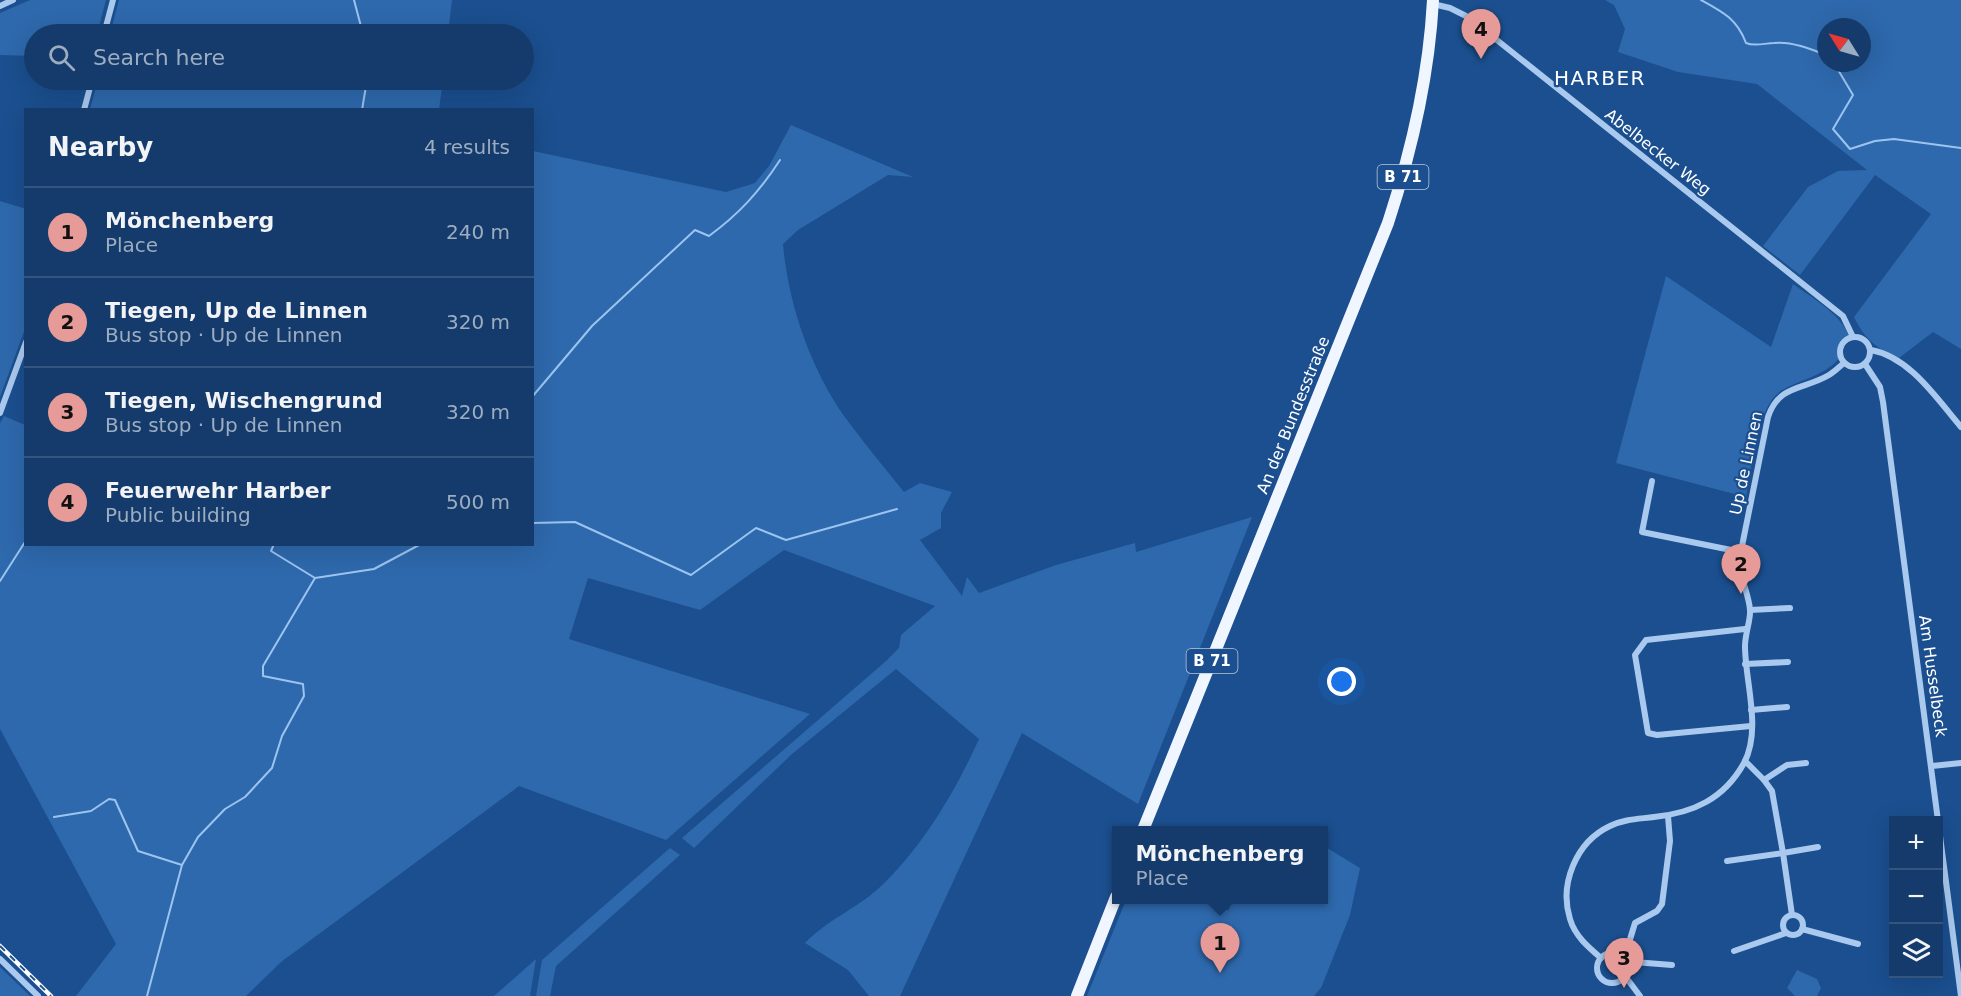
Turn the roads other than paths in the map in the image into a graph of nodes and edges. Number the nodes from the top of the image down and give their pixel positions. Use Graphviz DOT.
graph roads {
  1 [pos="13,0"];
  2 [pos="113,0"];
  3 [pos="1433,2"];
  4 [pos="0,6"];
  5 [pos="107,24"];
  6 [pos="89,90"];
  7 [pos="85,108"];
  8 [pos="1854,337"];
  9 [pos="24,347"];
  10 [pos="1870,350"];
  11 [pos="1844,363"];
  12 [pos="1865,364"];
  13 [pos="0,412"];
  14 [pos="1961,427"];
  15 [pos="1652,481"];
  16 [pos="1741,552"];
  17 [pos="1790,608"];
  18 [pos="1750,610"];
  19 [pos="1745,629"];
  20 [pos="1788,662"];
  21 [pos="1745,664"];
  22 [pos="1787,707"];
  23 [pos="1751,711"];
  24 [pos="1751,726"];
  25 [pos="1745,761"];
  26 [pos="1806,763"];
  27 [pos="1961,763"];
  28 [pos="1932,766"];
  29 [pos="1764,780"];
  30 [pos="1668,816"];
  31 [pos="1145,826"];
  32 [pos="1818,848"];
  33 [pos="1783,853"];
  34 [pos="1727,861"];
  35 [pos="1113,904"];
  36 [pos="1792,915"];
  37 [pos="1802,929"];
  38 [pos="1786,933"];
  39 [pos="1858,944"];
  40 [pos="1734,951"];
  41 [pos="1601,958"];
  42 [pos="0,959"];
  43 [pos="1626,962"];
  44 [pos="1672,965"];
  45 [pos="1625,976"];
  46 [pos="38,996"];
  47 [pos="1077,996"];
  48 [pos="1640,996"];
  49 [pos="1961,996"];
  1 -- 4 [label="street"];
  2 -- 5 [label="street"];
  3 -- 8 [label="street, Abelbecker Weg"];
  3 -- 31 [label="main road, An der Bundesstraße / B 71"];
  6 -- 7 [label="street"];
  8 -- 10 [label="street, Abelbecker Weg"];
  8 -- 11 [label="street"];
  9 -- 13 [label="street"];
  10 -- 12 [label="street"];
  10 -- 14 [label="street, Abelbecker Weg"];
  11 -- 12 [label="street"];
  11 -- 16 [label="street, Up de Linnen"];
  12 -- 28 [label="street, Am Husselbeck"];
  15 -- 16 [label="street"];
  16 -- 18 [label="street, Up de Linnen"];
  17 -- 18 [label="street"];
  18 -- 19 [label="street"];
  19 -- 21 [label="street"];
  19 -- 24 [label="street"];
  20 -- 21 [label="street"];
  21 -- 23 [label="street"];
  22 -- 23 [label="street"];
  23 -- 24 [label="street"];
  24 -- 25 [label="street"];
  25 -- 29 [label="street"];
  25 -- 30 [label="street"];
  26 -- 29 [label="street"];
  27 -- 28 [label="street"];
  28 -- 49 [label="street, Am Husselbeck"];
  29 -- 33 [label="street"];
  30 -- 41 [label="street"];
  30 -- 43 [label="street"];
  32 -- 33 [label="street"];
  33 -- 34 [label="street"];
  33 -- 36 [label="street"];
  35 -- 47 [label="main road"];
  36 -- 37 [label="street"];
  36 -- 38 [label="street"];
  37 -- 38 [label="street"];
  37 -- 39 [label="street"];
  38 -- 40 [label="street"];
  41 -- 43 [label="street"];
  41 -- 45 [label="street"];
  42 -- 46 [label="street"];
  43 -- 44 [label="street"];
  43 -- 45 [label="street"];
  45 -- 48 [label="street"];
}
